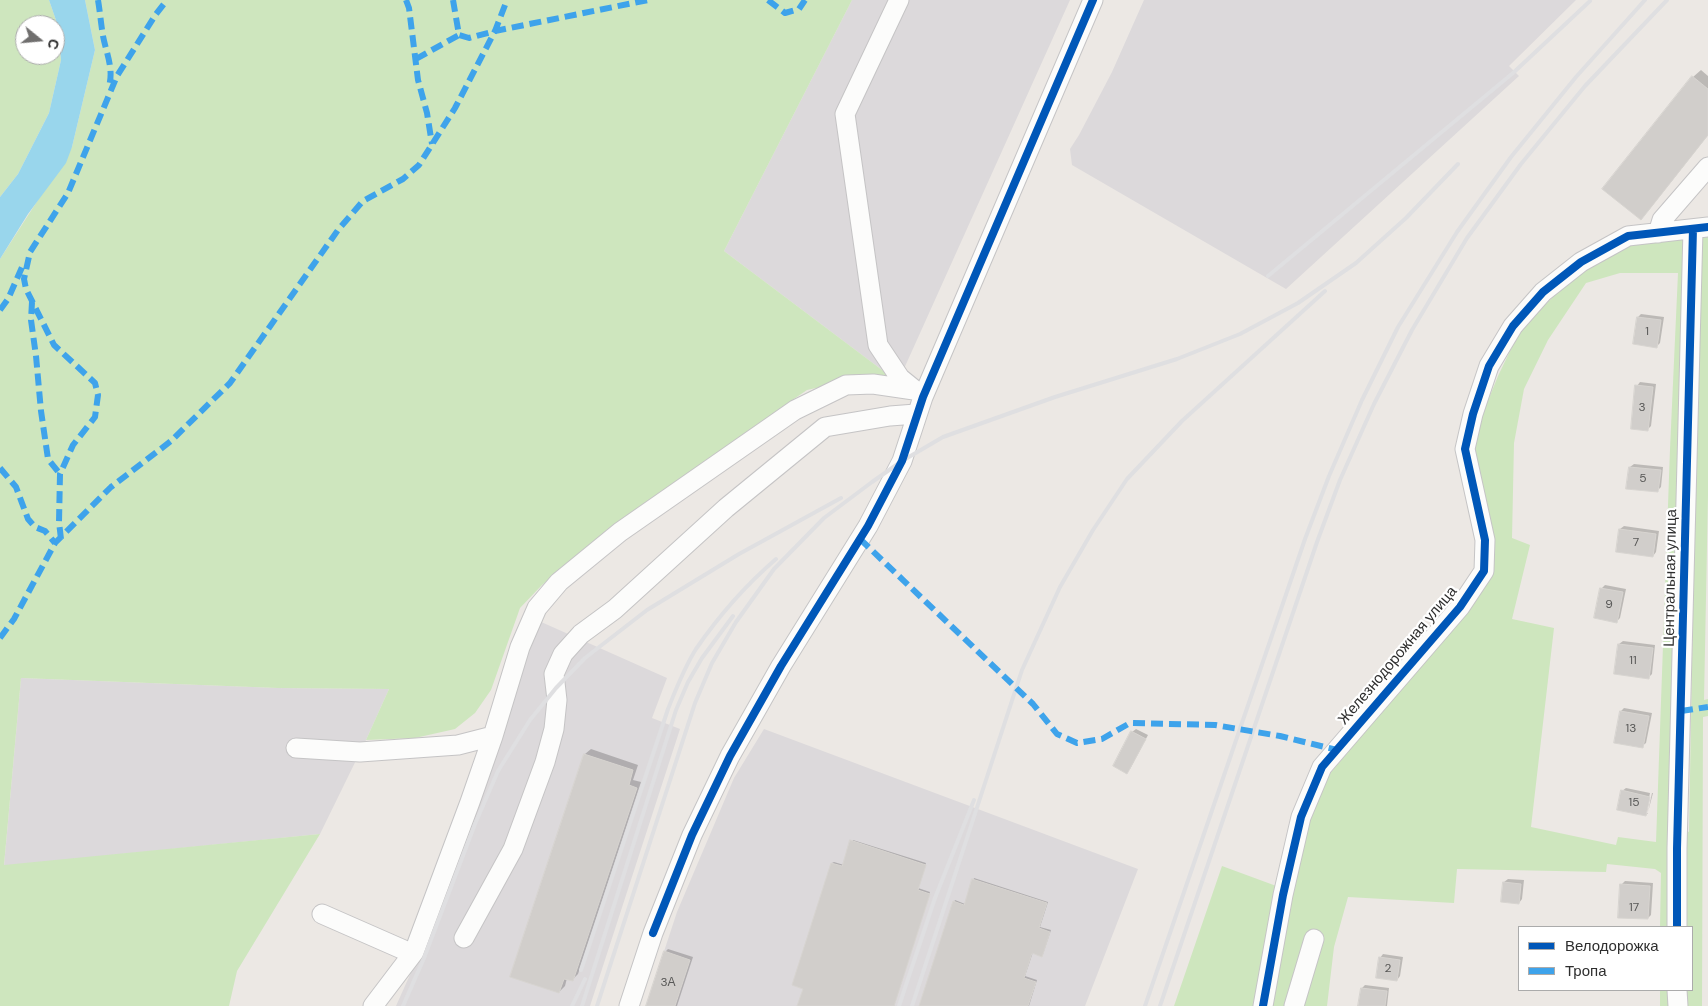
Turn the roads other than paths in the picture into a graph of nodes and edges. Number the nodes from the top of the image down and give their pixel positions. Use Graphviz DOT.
graph roads {
  1 [pos="899,0"];
  2 [pos="1093,0"];
  3 [pos="1708,167"];
  4 [pos="1700,228"];
  5 [pos="1658,233"];
  6 [pos="918,400"];
  7 [pos="492,736"];
  8 [pos="296,748"];
  9 [pos="322,914"];
  10 [pos="1677,926"];
  11 [pos="464,938"];
  12 [pos="1314,939"];
  13 [pos="414,952"];
  14 [pos="1678,991"];
  15 [pos="373,1006"];
  16 [pos="630,1006"];
  17 [pos="1263,1006"];
  18 [pos="1294,1006"];
  19 [pos="1678,1006"];
  1 -- 6 [label="street"];
  2 -- 6 [label="street"];
  3 -- 5 [label="street"];
  4 -- 5 [label="street, Железнодорожная улица"];
  4 -- 10 [label="street, Центральная улица"];
  5 -- 17 [label="street, Железнодорожная улица"];
  6 -- 7 [label="street"];
  6 -- 11 [label="street"];
  6 -- 16 [label="street"];
  7 -- 8 [label="street"];
  7 -- 13 [label="street"];
  9 -- 13 [label="street"];
  12 -- 18 [label="street"];
  13 -- 15 [label="street"];
  14 -- 19 [label="street"];
}
